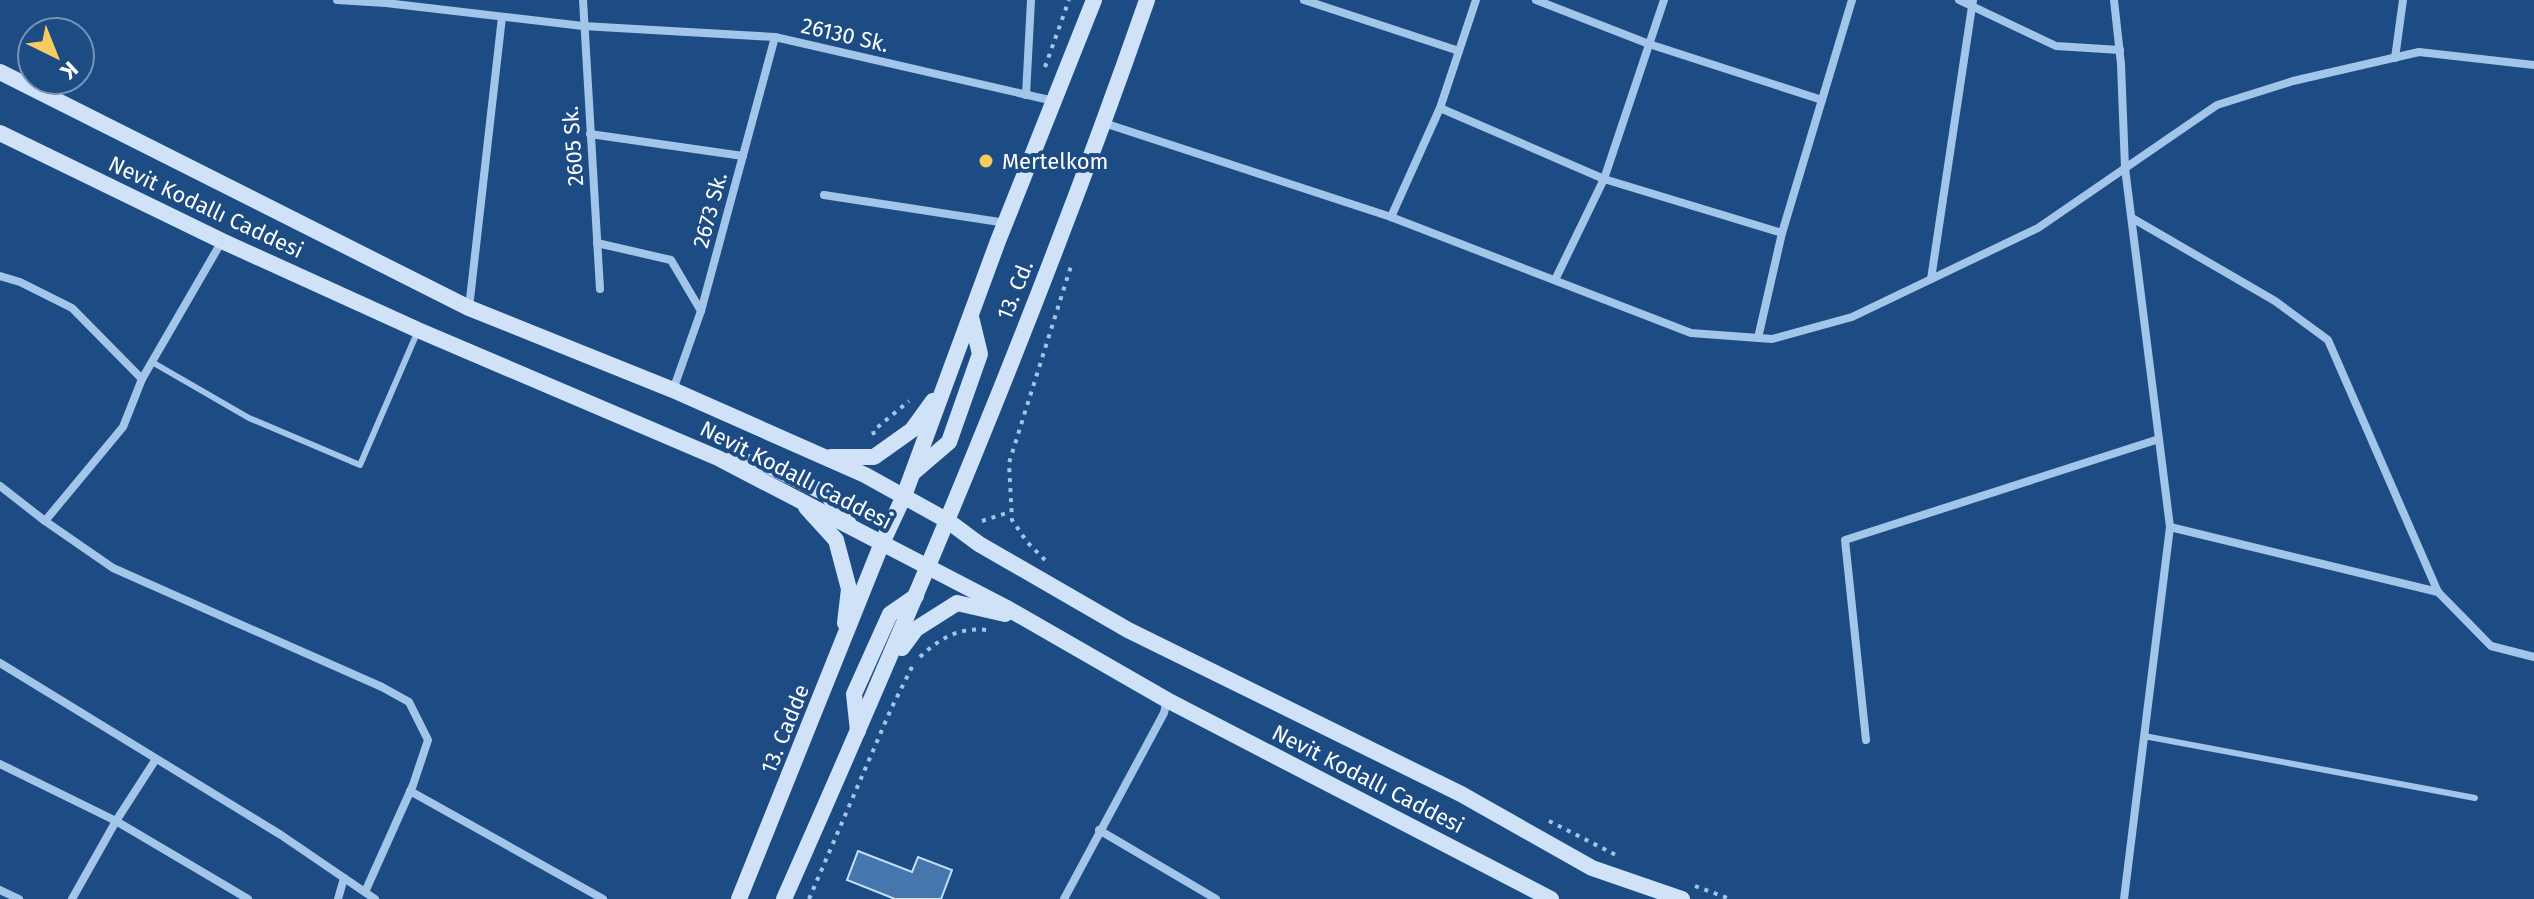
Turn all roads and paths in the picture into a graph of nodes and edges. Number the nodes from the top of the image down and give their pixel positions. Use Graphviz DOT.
graph roads {
  1 [pos="337,0"];
  2 [pos="583,0"];
  3 [pos="1031,0"];
  4 [pos="1094,0"];
  5 [pos="1147,0"];
  6 [pos="1304,0"];
  7 [pos="1476,0"];
  8 [pos="1536,0"];
  9 [pos="1664,0"];
  10 [pos="1852,0"];
  11 [pos="1959,0"];
  12 [pos="2114,0"];
  13 [pos="2403,0"];
  14 [pos="404,3"];
  15 [pos="1972,3"];
  16 [pos="502,17"];
  17 [pos="583,26"];
  18 [pos="775,37"];
  19 [pos="1649,44"];
  20 [pos="2120,50"];
  21 [pos="1459,51"];
  22 [pos="2395,58"];
  23 [pos="2534,65"];
  24 [pos="0,72"];
  25 [pos="1026,95"];
  26 [pos="1822,100"];
  27 [pos="1055,101"];
  28 [pos="1440,108"];
  29 [pos="1104,123"];
  30 [pos="0,133"];
  31 [pos="590,134"];
  32 [pos="743,156"];
  33 [pos="2125,168"];
  34 [pos="1604,179"];
  35 [pos="824,195"];
  36 [pos="1391,217"];
  37 [pos="2132,218"];
  38 [pos="1007,223"];
  39 [pos="1782,233"];
  40 [pos="222,241"];
  41 [pos="597,243"];
  42 [pos="1073,258"];
  43 [pos="0,276"];
  44 [pos="1931,279"];
  45 [pos="1555,280"];
  46 [pos="600,289"];
  47 [pos="469,308"];
  48 [pos="701,311"];
  49 [pos="971,317"];
  50 [pos="418,330"];
  51 [pos="1758,338"];
  52 [pos="152,362"];
  53 [pos="142,379"];
  54 [pos="945,384"];
  55 [pos="673,390"];
  56 [pos="2159,439"];
  57 [pos="825,458"];
  58 [pos="723,461"];
  59 [pos="912,474"];
  60 [pos="0,486"];
  61 [pos="904,496"];
  62 [pos="800,500"];
  63 [pos="1010,512"];
  64 [pos="45,521"];
  65 [pos="948,521"];
  66 [pos="982,521"];
  67 [pos="851,526"];
  68 [pos="2170,527"];
  69 [pos="882,543"];
  70 [pos="929,567"];
  71 [pos="1054,569"];
  72 [pos="870,576"];
  73 [pos="2438,592"];
  74 [pos="918,595"];
  75 [pos="1023,617"];
  76 [pos="842,645"];
  77 [pos="930,647"];
  78 [pos="2534,657"];
  79 [pos="0,663"];
  80 [pos="884,671"];
  81 [pos="1167,700"];
  82 [pos="858,732"];
  83 [pos="2144,736"];
  84 [pos="1866,740"];
  85 [pos="156,759"];
  86 [pos="0,764"];
  87 [pos="410,791"];
  88 [pos="2475,798"];
  89 [pos="1539,815"];
  90 [pos="116,821"];
  91 [pos="1099,830"];
  92 [pos="1620,857"];
  93 [pos="344,878"];
  94 [pos="0,890"];
  95 [pos="365,892"];
  96 [pos="1685,892"];
  97 [pos="19,899"];
  98 [pos="72,899"];
  99 [pos="248,899"];
  100 [pos="338,899"];
  101 [pos="375,899"];
  102 [pos="603,899"];
  103 [pos="739,899"];
  104 [pos="784,899"];
  105 [pos="809,899"];
  106 [pos="1064,899"];
  107 [pos="1216,899"];
  108 [pos="1551,899"];
  109 [pos="1730,899"];
  110 [pos="2124,899"];
  1 -- 14 [label="street, 26130 Sk."];
  2 -- 17 [label="street, 2605 Sk."];
  3 -- 25 [label="street"];
  4 -- 27 [label="main road, 13. Cd."];
  5 -- 29 [label="main road, 13. Cd."];
  6 -- 21 [label="street"];
  7 -- 21 [label="street"];
  8 -- 19 [label="street"];
  9 -- 19 [label="street"];
  10 -- 26 [label="street"];
  11 -- 15 [label="street"];
  12 -- 20 [label="street"];
  13 -- 22 [label="street"];
  14 -- 16 [label="street, 26130 Sk."];
  15 -- 20 [label="street"];
  15 -- 44 [label="street"];
  16 -- 17 [label="street, 26130 Sk."];
  16 -- 47 [label="street"];
  17 -- 18 [label="street, 26130 Sk."];
  17 -- 31 [label="street, 2605 Sk."];
  18 -- 25 [label="street, 26130 Sk."];
  18 -- 32 [label="street, 2673 Sk."];
  19 -- 26 [label="street"];
  19 -- 34 [label="street"];
  20 -- 33 [label="street"];
  21 -- 28 [label="street"];
  22 -- 23 [label="street"];
  22 -- 33 [label="street"];
  24 -- 47 [label="main road, Nevit Kodallı Caddesi"];
  25 -- 27 [label="street, 26130 Sk."];
  26 -- 39 [label="street"];
  27 -- 38 [label="main road, 13. Cd."];
  28 -- 34 [label="street"];
  28 -- 36 [label="street"];
  29 -- 36 [label="street"];
  29 -- 65 [label="main road, 13. Cd."];
  30 -- 40 [label="main road, Nevit Kodallı Caddesi"];
  31 -- 32 [label="street"];
  31 -- 41 [label="street, 2605 Sk."];
  32 -- 48 [label="street, 2673 Sk."];
  33 -- 37 [label="street"];
  33 -- 44 [label="street"];
  34 -- 39 [label="street"];
  34 -- 45 [label="street"];
  35 -- 38 [label="street"];
  36 -- 45 [label="street"];
  37 -- 56 [label="street"];
  37 -- 73 [label="street"];
  38 -- 49 [label="main road, 13. Cd."];
  39 -- 51 [label="street"];
  40 -- 50 [label="main road, Nevit Kodallı Caddesi"];
  40 -- 52 [label="street"];
  41 -- 46 [label="street, 2605 Sk."];
  41 -- 48 [label="street"];
  42 -- 63 [label="path"];
  43 -- 53 [label="street"];
  44 -- 51 [label="street"];
  45 -- 51 [label="street"];
  47 -- 55 [label="main road, Nevit Kodallı Caddesi"];
  48 -- 55 [label="street, 2673 Sk."];
  49 -- 54 [label="main road, 13. Cd."];
  49 -- 59 [label="main road"];
  50 -- 52 [label="lane"];
  50 -- 58 [label="main road, Nevit Kodallı Caddesi"];
  52 -- 53 [label="street"];
  53 -- 64 [label="street"];
  54 -- 57 [label="main road"];
  54 -- 59 [label="main road, 13. Cd."];
  55 -- 57 [label="main road, Nevit Kodallı Caddesi"];
  56 -- 68 [label="street"];
  56 -- 84 [label="street"];
  57 -- 61 [label="main road, Nevit Kodallı Caddesi"];
  58 -- 62 [label="main road, Nevit Kodallı Caddesi"];
  58 -- 67 [label="main road"];
  59 -- 61 [label="main road, 13. Cd."];
  60 -- 64 [label="street"];
  61 -- 65 [label="main road, Nevit Kodallı Caddesi"];
  61 -- 69 [label="main road, 13. Cd."];
  62 -- 67 [label="main road, Nevit Kodallı Caddesi"];
  62 -- 76 [label="main road"];
  63 -- 66 [label="path"];
  63 -- 71 [label="path"];
  64 -- 87 [label="street"];
  65 -- 70 [label="main road, 13. Cd."];
  65 -- 96 [label="main road, Nevit Kodallı Caddesi"];
  67 -- 69 [label="main road, Nevit Kodallı Caddesi"];
  68 -- 73 [label="street"];
  68 -- 83 [label="street"];
  69 -- 70 [label="main road, Nevit Kodallı Caddesi"];
  69 -- 72 [label="main road, 13. Cd."];
  70 -- 74 [label="main road, 13. Cd."];
  70 -- 75 [label="main road, Nevit Kodallı Caddesi"];
  72 -- 76 [label="main road, 13. Cadde"];
  73 -- 78 [label="street"];
  74 -- 80 [label="main road"];
  74 -- 82 [label="main road"];
  75 -- 80 [label="main road"];
  75 -- 81 [label="main road, Nevit Kodallı Caddesi"];
  76 -- 103 [label="main road, 13. Cadde"];
  77 -- 105 [label="path"];
  79 -- 85 [label="street"];
  80 -- 82 [label="main road"];
  81 -- 91 [label="street"];
  81 -- 108 [label="main road, Nevit Kodallı Caddesi"];
  82 -- 104 [label="main road"];
  83 -- 88 [label="lane"];
  83 -- 110 [label="street"];
  85 -- 90 [label="street"];
  85 -- 93 [label="street"];
  86 -- 90 [label="street"];
  87 -- 95 [label="street"];
  87 -- 102 [label="street"];
  89 -- 92 [label="path"];
  90 -- 98 [label="street"];
  90 -- 99 [label="street"];
  91 -- 106 [label="street"];
  91 -- 107 [label="street"];
  93 -- 95 [label="street"];
  93 -- 100 [label="street"];
  94 -- 97 [label="street"];
  95 -- 101 [label="street"];
  96 -- 109 [label="path"];
}
